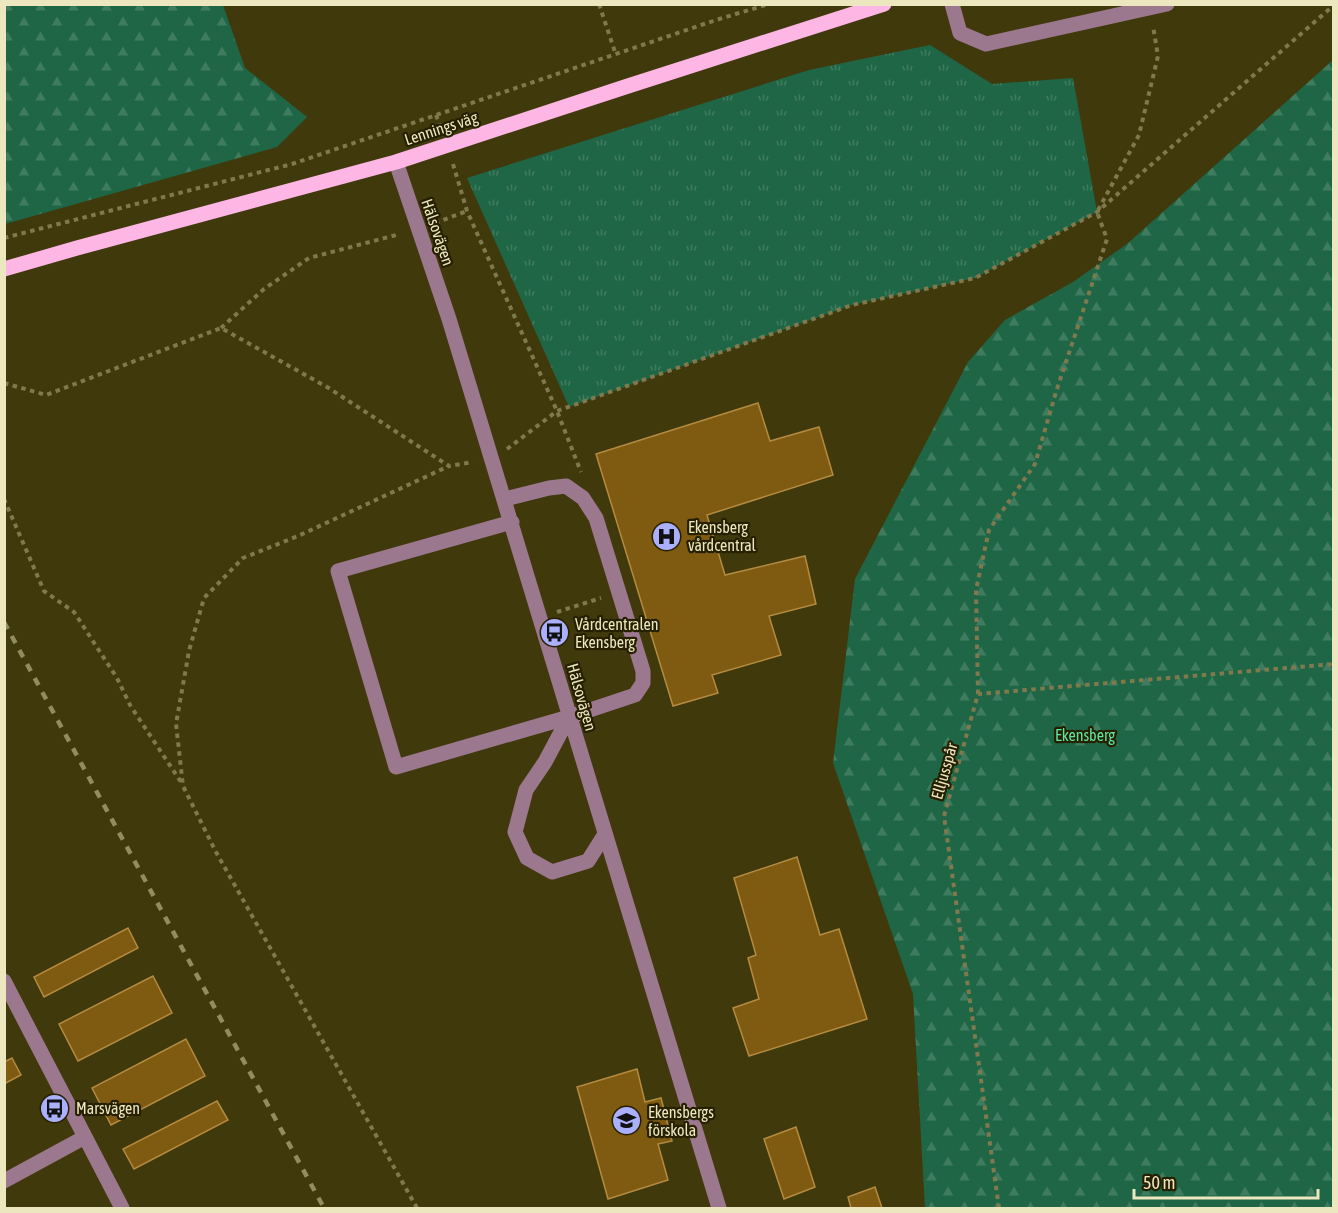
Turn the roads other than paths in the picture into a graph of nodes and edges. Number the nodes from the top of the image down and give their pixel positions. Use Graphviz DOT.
graph roads {
  1 [pos="884,4"];
  2 [pos="952,4"];
  3 [pos="1167,4"];
  4 [pos="396,162"];
  5 [pos="4,269"];
  6 [pos="505,499"];
  7 [pos="512,522"];
  8 [pos="569,717"];
  9 [pos="605,834"];
  10 [pos="4,981"];
  11 [pos="85,1137"];
  12 [pos="4,1181"];
  13 [pos="122,1209"];
  14 [pos="718,1209"];
  1 -- 4 [label="main road, Lennings väg"];
  2 -- 3 [label="street"];
  4 -- 5 [label="main road, Lennings väg"];
  4 -- 6 [label="street, Hälsovägen"];
  6 -- 7 [label="street, Hälsovägen"];
  6 -- 8 [label="street"];
  7 -- 8 [label="street, Hälsovägen"];
  7 -- 8 [label="street"];
  8 -- 9 [label="street, Hälsovägen"];
  8 -- 9 [label="street"];
  9 -- 14 [label="street, Hälsovägen"];
  10 -- 11 [label="street"];
  11 -- 12 [label="street"];
  11 -- 13 [label="street"];
}
